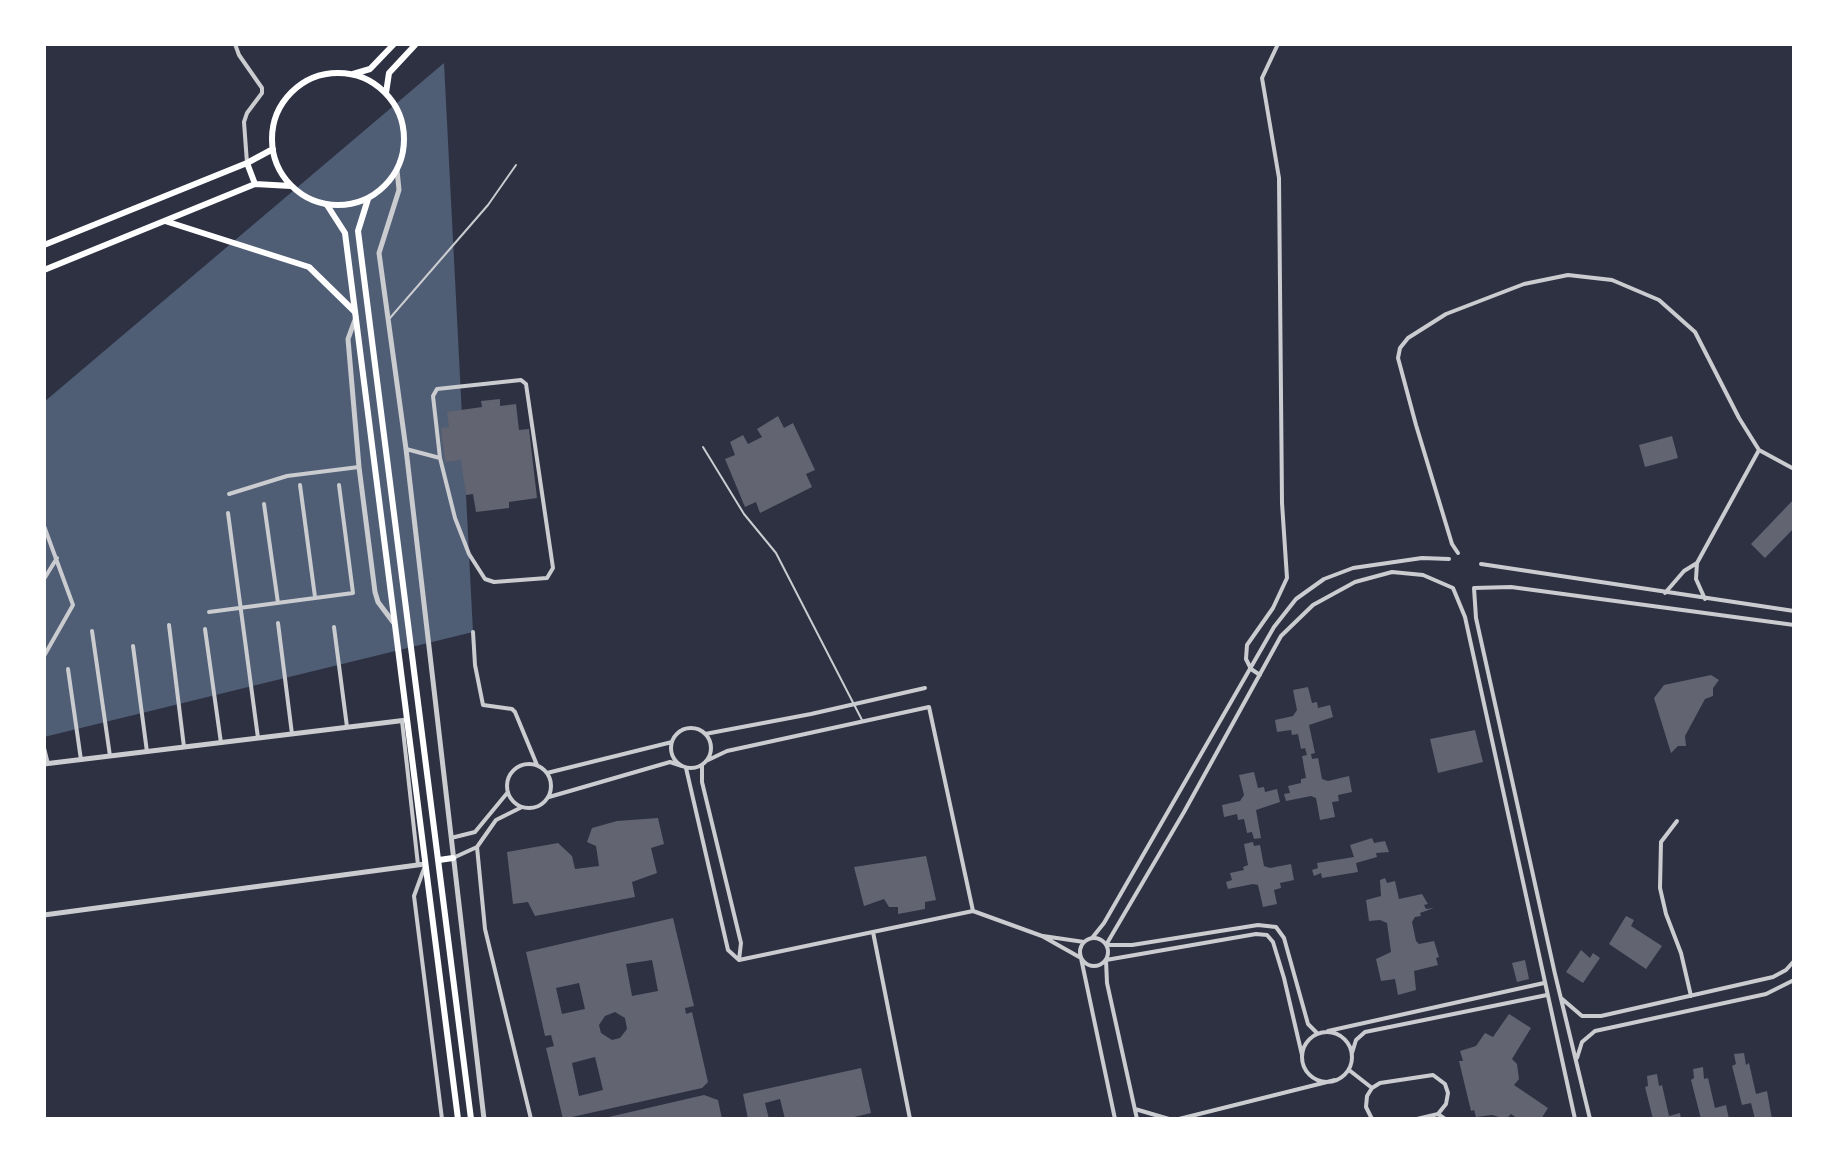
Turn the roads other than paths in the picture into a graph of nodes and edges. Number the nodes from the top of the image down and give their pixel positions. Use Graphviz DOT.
graph roads {
  1 [pos="235,44"];
  2 [pos="394,44"];
  3 [pos="416,44"];
  4 [pos="1278,44"];
  5 [pos="350,74"];
  6 [pos="386,93"];
  7 [pos="273,149"];
  8 [pos="247,163"];
  9 [pos="516,165"];
  10 [pos="397,170"];
  11 [pos="255,184"];
  12 [pos="291,186"];
  13 [pos="368,199"];
  14 [pos="327,205"];
  15 [pos="165,221"];
  16 [pos="44,245"];
  17 [pos="44,270"];
  18 [pos="356,314"];
  19 [pos="388,320"];
  20 [pos="703,447"];
  21 [pos="406,449"];
  22 [pos="1759,450"];
  23 [pos="440,458"];
  24 [pos="359,467"];
  25 [pos="1794,469"];
  26 [pos="300,485"];
  27 [pos="339,485"];
  28 [pos="229,494"];
  29 [pos="264,504"];
  30 [pos="228,513"];
  31 [pos="44,526"];
  32 [pos="1458,553"];
  33 [pos="57,558"];
  34 [pos="1449,559"];
  35 [pos="1697,563"];
  36 [pos="1481,564"];
  37 [pos="44,579"];
  38 [pos="1665,593"];
  39 [pos="315,598"];
  40 [pos="1705,599"];
  41 [pos="278,603"];
  42 [pos="240,608"];
  43 [pos="1794,611"];
  44 [pos="209,612"];
  45 [pos="278,623"];
  46 [pos="395,624"];
  47 [pos="169,625"];
  48 [pos="1794,625"];
  49 [pos="334,627"];
  50 [pos="205,629"];
  51 [pos="92,631"];
  52 [pos="473,632"];
  53 [pos="133,646"];
  54 [pos="44,656"];
  55 [pos="68,669"];
  56 [pos="1251,669"];
  57 [pos="1260,675"];
  58 [pos="925,688"];
  59 [pos="855,704"];
  60 [pos="405,720"];
  61 [pos="863,721"];
  62 [pos="347,727"];
  63 [pos="292,734"];
  64 [pos="705,734"];
  65 [pos="258,738"];
  66 [pos="672,742"];
  67 [pos="221,743"];
  68 [pos="184,747"];
  69 [pos="44,748"];
  70 [pos="147,752"];
  71 [pos="110,756"];
  72 [pos="81,760"];
  73 [pos="45,763"];
  74 [pos="704,763"];
  75 [pos="537,765"];
  76 [pos="684,767"];
  77 [pos="547,773"];
  78 [pos="508,792"];
  79 [pos="549,797"];
  80 [pos="522,807"];
  81 [pos="1677,821"];
  82 [pos="451,838"];
  83 [pos="477,847"];
  84 [pos="453,858"];
  85 [pos="439,860"];
  86 [pos="422,864"];
  87 [pos="725,883"];
  88 [pos="714,885"];
  89 [pos="973,911"];
  90 [pos="44,915"];
  91 [pos="873,932"];
  92 [pos="1042,936"];
  93 [pos="1092,938"];
  94 [pos="1084,942"];
  95 [pos="1106,945"];
  96 [pos="1081,958"];
  97 [pos="739,960"];
  98 [pos="1106,960"];
  99 [pos="1794,961"];
  100 [pos="1794,980"];
  101 [pos="1544,983"];
  102 [pos="1547,995"];
  103 [pos="1691,996"];
  104 [pos="1561,998"];
  105 [pos="1328,1031"];
  106 [pos="1317,1033"];
  107 [pos="1352,1053"];
  108 [pos="1302,1055"];
  109 [pos="1577,1061"];
  110 [pos="1349,1070"];
  111 [pos="1335,1080"];
  112 [pos="1372,1088"];
  113 [pos="1135,1109"];
  114 [pos="1438,1114"];
  115 [pos="442,1119"];
  116 [pos="458,1119"];
  117 [pos="471,1119"];
  118 [pos="484,1119"];
  119 [pos="531,1119"];
  120 [pos="910,1119"];
  121 [pos="1115,1119"];
  122 [pos="1137,1119"];
  123 [pos="1169,1119"];
  124 [pos="1179,1119"];
  125 [pos="1372,1119"];
  126 [pos="1417,1119"];
  127 [pos="1445,1119"];
  128 [pos="1575,1119"];
  129 [pos="1590,1119"];
  1 -- 8 [label="street"];
  2 -- 5 [label="main road"];
  3 -- 6 [label="main road"];
  4 -- 56 [label="street"];
  5 -- 6 [label="main road"];
  5 -- 7 [label="main road"];
  6 -- 10 [label="main road"];
  7 -- 8 [label="main road"];
  7 -- 12 [label="main road"];
  8 -- 11 [label="main road"];
  8 -- 16 [label="main road"];
  9 -- 19 [label="lane"];
  10 -- 13 [label="main road"];
  10 -- 19 [label="street"];
  11 -- 12 [label="main road"];
  11 -- 15 [label="main road"];
  12 -- 14 [label="main road"];
  13 -- 14 [label="main road"];
  13 -- 85 [label="main road"];
  14 -- 18 [label="main road"];
  15 -- 17 [label="main road"];
  15 -- 18 [label="main road"];
  18 -- 24 [label="street"];
  18 -- 46 [label="main road"];
  19 -- 21 [label="street"];
  20 -- 59 [label="lane"];
  21 -- 23 [label="street"];
  21 -- 82 [label="street"];
  22 -- 25 [label="street"];
  22 -- 32 [label="street"];
  22 -- 35 [label="street"];
  23 -- 23 [label="street"];
  24 -- 28 [label="street"];
  24 -- 46 [label="street"];
  26 -- 39 [label="street"];
  27 -- 39 [label="street"];
  29 -- 41 [label="street"];
  30 -- 42 [label="street"];
  31 -- 33 [label="street"];
  33 -- 37 [label="street"];
  33 -- 54 [label="street"];
  34 -- 56 [label="street"];
  35 -- 38 [label="street"];
  35 -- 40 [label="street"];
  36 -- 38 [label="street"];
  38 -- 40 [label="street"];
  39 -- 41 [label="street"];
  40 -- 43 [label="street"];
  41 -- 42 [label="street"];
  42 -- 44 [label="street"];
  42 -- 65 [label="street"];
  45 -- 63 [label="street"];
  46 -- 60 [label="main road"];
  47 -- 68 [label="street"];
  48 -- 104 [label="street"];
  49 -- 62 [label="street"];
  50 -- 67 [label="street"];
  51 -- 71 [label="street"];
  52 -- 75 [label="street"];
  53 -- 70 [label="street"];
  55 -- 72 [label="street"];
  56 -- 57 [label="street"];
  56 -- 93 [label="street"];
  57 -- 95 [label="street"];
  57 -- 101 [label="street"];
  58 -- 59 [label="street"];
  59 -- 61 [label="lane"];
  59 -- 64 [label="street"];
  60 -- 62 [label="street"];
  60 -- 86 [label="main road"];
  61 -- 74 [label="street"];
  61 -- 89 [label="street"];
  62 -- 63 [label="street"];
  63 -- 65 [label="street"];
  64 -- 66 [label="street"];
  64 -- 74 [label="street"];
  65 -- 67 [label="street"];
  66 -- 76 [label="street"];
  66 -- 77 [label="street"];
  67 -- 68 [label="street"];
  68 -- 70 [label="street"];
  69 -- 73 [label="street"];
  70 -- 71 [label="street"];
  71 -- 72 [label="street"];
  72 -- 73 [label="street"];
  74 -- 76 [label="street"];
  74 -- 87 [label="street"];
  75 -- 77 [label="street"];
  75 -- 78 [label="street"];
  76 -- 79 [label="street"];
  76 -- 88 [label="street"];
  77 -- 79 [label="street"];
  78 -- 80 [label="street"];
  78 -- 82 [label="street"];
  79 -- 80 [label="street"];
  80 -- 83 [label="street"];
  81 -- 103 [label="street"];
  82 -- 84 [label="street"];
  83 -- 84 [label="street"];
  83 -- 119 [label="street"];
  84 -- 85 [label="main road"];
  84 -- 118 [label="street"];
  85 -- 117 [label="main road"];
  86 -- 90 [label="street"];
  86 -- 115 [label="street"];
  86 -- 116 [label="main road"];
  87 -- 88 [label="street"];
  87 -- 97 [label="street"];
  88 -- 97 [label="street"];
  89 -- 91 [label="street"];
  89 -- 92 [label="street"];
  91 -- 97 [label="street"];
  91 -- 120 [label="street"];
  92 -- 94 [label="street"];
  92 -- 96 [label="street"];
  93 -- 94 [label="street"];
  93 -- 95 [label="street"];
  94 -- 96 [label="street"];
  95 -- 98 [label="street"];
  95 -- 106 [label="street"];
  96 -- 98 [label="street"];
  96 -- 121 [label="street"];
  98 -- 108 [label="street"];
  98 -- 113 [label="street"];
  99 -- 103 [label="street"];
  100 -- 109 [label="street"];
  101 -- 102 [label="street"];
  101 -- 105 [label="street"];
  102 -- 107 [label="street"];
  102 -- 128 [label="street"];
  103 -- 104 [label="street"];
  104 -- 109 [label="street"];
  105 -- 106 [label="street"];
  105 -- 107 [label="street"];
  106 -- 108 [label="street"];
  107 -- 110 [label="street"];
  108 -- 111 [label="street"];
  109 -- 129 [label="street"];
  110 -- 111 [label="street"];
  110 -- 112 [label="street"];
  111 -- 124 [label="street"];
  112 -- 114 [label="street"];
  112 -- 125 [label="street"];
  113 -- 122 [label="street"];
  113 -- 123 [label="street"];
  114 -- 126 [label="street"];
  114 -- 127 [label="street"];
}
